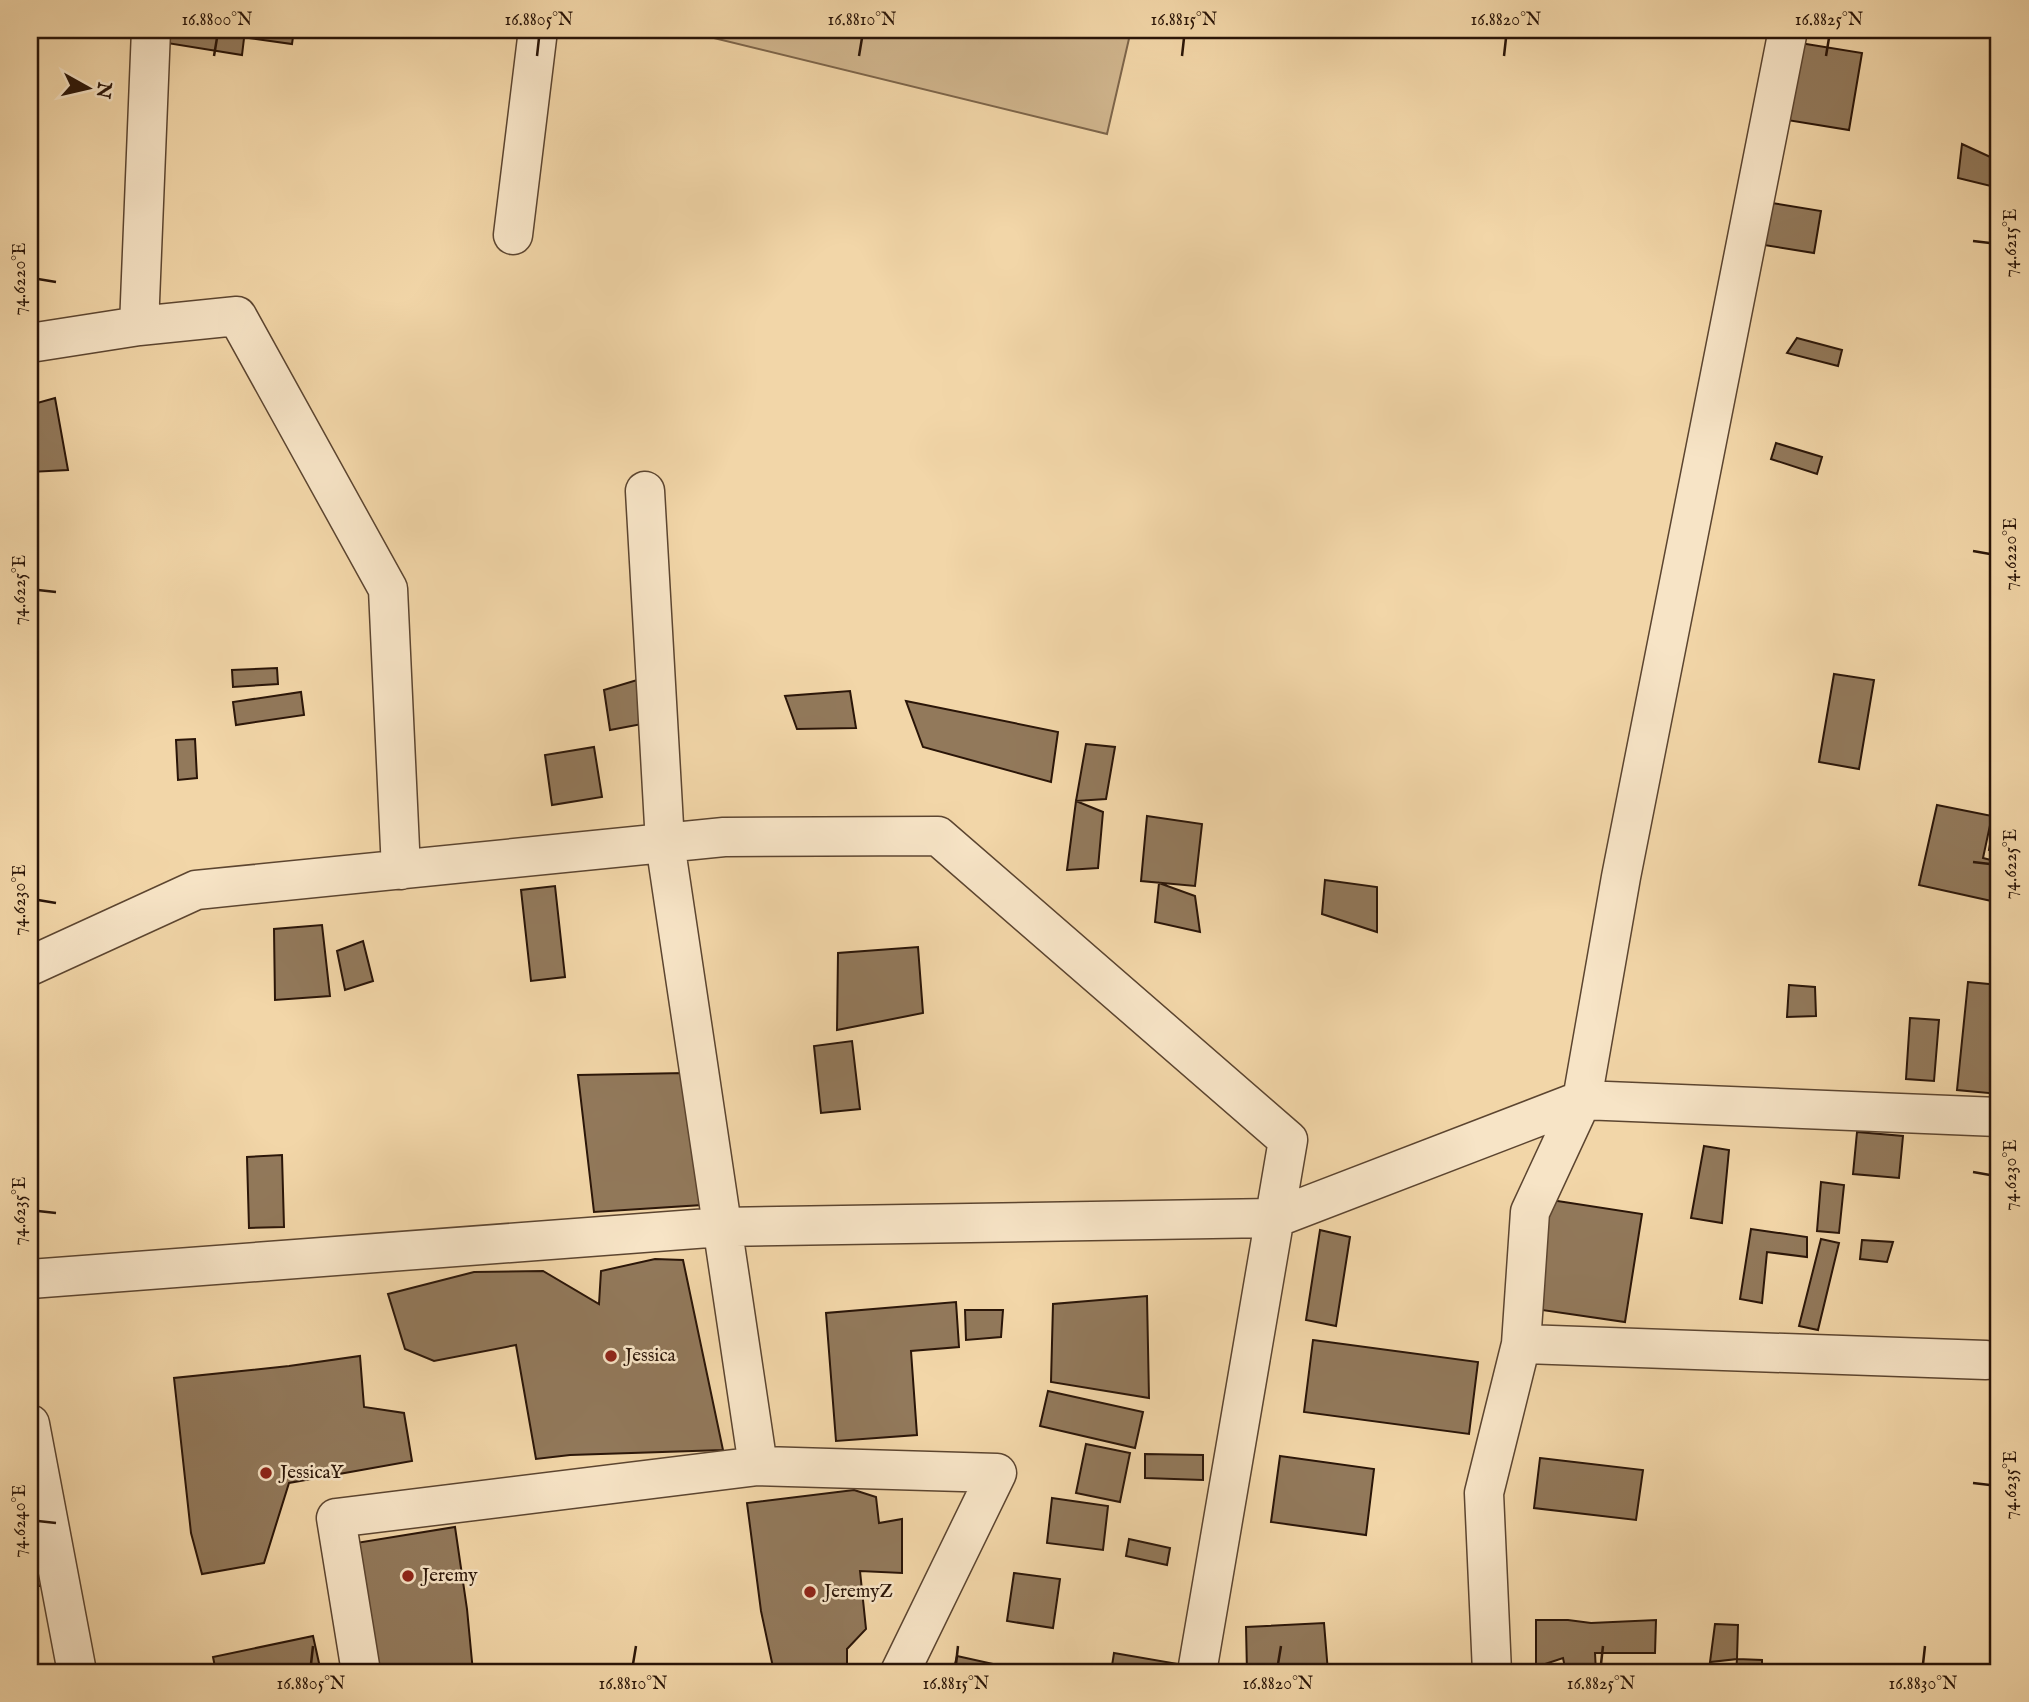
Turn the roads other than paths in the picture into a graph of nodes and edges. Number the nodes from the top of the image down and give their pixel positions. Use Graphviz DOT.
graph roads {
  1 [pos="151,30"];
  2 [pos="538,30"];
  3 [pos="1788,30"];
  4 [pos="513,235"];
  5 [pos="139,326"];
  6 [pos="30,343"];
  7 [pos="645,491"];
  8 [pos="665,843"];
  9 [pos="401,870"];
  10 [pos="30,966"];
  11 [pos="1582,1100"];
  12 [pos="1998,1116"];
  13 [pos="1275,1218"];
  14 [pos="722,1227"];
  15 [pos="30,1279"];
  16 [pos="1521,1345"];
  17 [pos="1986,1360"];
  18 [pos="30,1424"];
  19 [pos="758,1466"];
  20 [pos="77,1672"];
  21 [pos="361,1672"];
  22 [pos="900,1672"];
  23 [pos="1197,1672"];
  24 [pos="1492,1672"];
  1 -- 5 [label="street"];
  2 -- 4 [label="street"];
  3 -- 11 [label="street"];
  5 -- 6 [label="street"];
  5 -- 9 [label="street"];
  7 -- 8 [label="street"];
  8 -- 9 [label="street"];
  8 -- 13 [label="street"];
  8 -- 14 [label="street"];
  9 -- 10 [label="street"];
  11 -- 12 [label="street"];
  11 -- 13 [label="street"];
  11 -- 16 [label="street"];
  13 -- 14 [label="street"];
  13 -- 23 [label="street"];
  14 -- 15 [label="street"];
  14 -- 19 [label="street"];
  16 -- 17 [label="street"];
  16 -- 24 [label="street"];
  18 -- 20 [label="street"];
  19 -- 21 [label="street"];
  19 -- 22 [label="street"];
}
